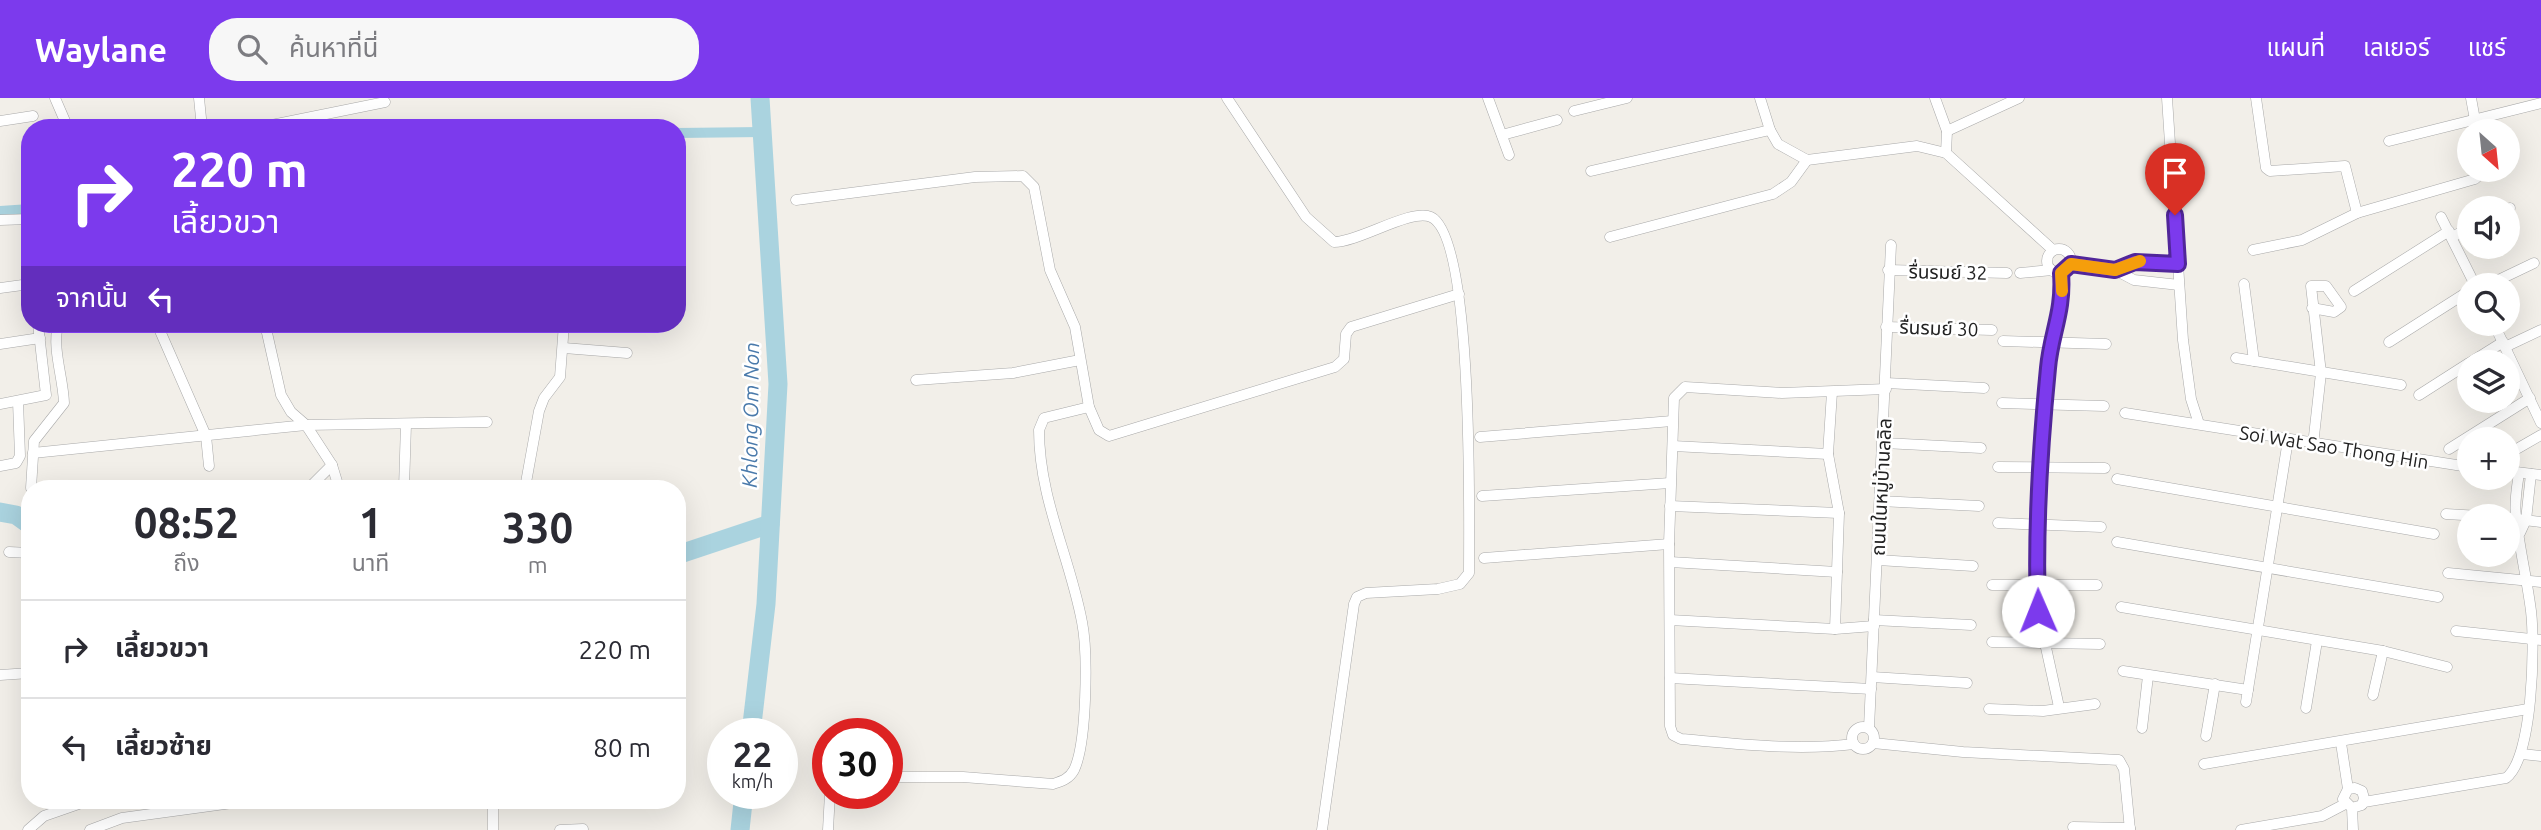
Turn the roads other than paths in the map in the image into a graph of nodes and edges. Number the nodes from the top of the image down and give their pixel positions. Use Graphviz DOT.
graph roads {
  1 [pos="55,98"];
  2 [pos="199,98"];
  3 [pos="1227,98"];
  4 [pos="1488,98"];
  5 [pos="1627,98"];
  6 [pos="1760,98"];
  7 [pos="1935,98"];
  8 [pos="2019,98"];
  9 [pos="2167,98"];
  10 [pos="2256,98"];
  11 [pos="2471,98"];
  12 [pos="385,102"];
  13 [pos="2541,103"];
  14 [pos="1574,111"];
  15 [pos="33,116"];
  16 [pos="64,119"];
  17 [pos="201,119"];
  18 [pos="301,119"];
  19 [pos="2474,119"];
  20 [pos="1558,120"];
  21 [pos="0,121"];
  22 [pos="2457,123"];
  23 [pos="1770,130"];
  24 [pos="1947,131"];
  25 [pos="1502,135"];
  26 [pos="2389,141"];
  27 [pos="1946,153"];
  28 [pos="1509,155"];
  29 [pos="1807,160"];
  30 [pos="1591,171"];
  31 [pos="2465,182"];
  32 [pos="796,200"];
  33 [pos="2357,213"];
  34 [pos="2441,217"];
  35 [pos="21,219"];
  36 [pos="0,220"];
  37 [pos="2457,232"];
  38 [pos="2450,234"];
  39 [pos="1610,237"];
  40 [pos="1891,245"];
  41 [pos="2053,250"];
  42 [pos="2253,250"];
  43 [pos="2535,263"];
  44 [pos="2071,264"];
  45 [pos="2178,264"];
  46 [pos="1888,270"];
  47 [pos="2115,270"];
  48 [pos="2056,272"];
  49 [pos="2007,273"];
  50 [pos="2469,273"];
  51 [pos="2514,273"];
  52 [pos="2020,274"];
  53 [pos="2245,284"];
  54 [pos="21,285"];
  55 [pos="2179,285"];
  56 [pos="0,288"];
  57 [pos="2354,291"];
  58 [pos="1459,294"];
  59 [pos="2457,298"];
  60 [pos="2312,308"];
  61 [pos="1886,327"];
  62 [pos="1992,330"];
  63 [pos="2541,330"];
  64 [pos="39,333"];
  65 [pos="56,333"];
  66 [pos="161,333"];
  67 [pos="267,333"];
  68 [pos="564,333"];
  69 [pos="2500,336"];
  70 [pos="40,338"];
  71 [pos="2003,341"];
  72 [pos="2389,342"];
  73 [pos="2054,343"];
  74 [pos="0,344"];
  75 [pos="2106,344"];
  76 [pos="2504,345"];
  77 [pos="564,348"];
  78 [pos="2495,350"];
  79 [pos="627,353"];
  80 [pos="2236,358"];
  81 [pos="1080,360"];
  82 [pos="2254,360"];
  83 [pos="2457,371"];
  84 [pos="2321,373"];
  85 [pos="916,380"];
  86 [pos="2401,385"];
  87 [pos="1886,386"];
  88 [pos="1984,388"];
  89 [pos="1832,392"];
  90 [pos="2419,395"];
  91 [pos="2534,400"];
  92 [pos="18,401"];
  93 [pos="2002,403"];
  94 [pos="0,404"];
  95 [pos="2044,405"];
  96 [pos="2105,406"];
  97 [pos="1088,407"];
  98 [pos="2124,414"];
  99 [pos="1672,421"];
  100 [pos="487,422"];
  101 [pos="2541,423"];
  102 [pos="406,424"];
  103 [pos="2199,424"];
  104 [pos="306,425"];
  105 [pos="2541,430"];
  106 [pos="2541,435"];
  107 [pos="206,436"];
  108 [pos="1480,437"];
  109 [pos="2288,440"];
  110 [pos="1884,443"];
  111 [pos="2313,444"];
  112 [pos="1672,446"];
  113 [pos="2520,447"];
  114 [pos="1982,448"];
  115 [pos="2449,449"];
  116 [pos="33,453"];
  117 [pos="1828,454"];
  118 [pos="332,465"];
  119 [pos="2457,465"];
  120 [pos="0,466"];
  121 [pos="209,466"];
  122 [pos="1998,467"];
  123 [pos="2039,467"];
  124 [pos="2105,468"];
  125 [pos="2536,474"];
  126 [pos="2117,479"];
  127 [pos="31,480"];
  128 [pos="317,480"];
  129 [pos="337,480"];
  130 [pos="403,480"];
  131 [pos="526,480"];
  132 [pos="1670,483"];
  133 [pos="1482,496"];
  134 [pos="1880,501"];
  135 [pos="1670,506"];
  136 [pos="1979,506"];
  137 [pos="2277,507"];
  138 [pos="2520,512"];
  139 [pos="1839,513"];
  140 [pos="2446,514"];
  141 [pos="2457,515"];
  142 [pos="2520,519"];
  143 [pos="2541,522"];
  144 [pos="1998,523"];
  145 [pos="2039,524"];
  146 [pos="2101,527"];
  147 [pos="2520,533"];
  148 [pos="2434,534"];
  149 [pos="2117,542"];
  150 [pos="1669,544"];
  151 [pos="9,552"];
  152 [pos="21,553"];
  153 [pos="1484,558"];
  154 [pos="1878,560"];
  155 [pos="1670,562"];
  156 [pos="1973,566"];
  157 [pos="2267,568"];
  158 [pos="1837,572"];
  159 [pos="2448,573"];
  160 [pos="2524,580"];
  161 [pos="2541,582"];
  162 [pos="1992,585"];
  163 [pos="2097,585"];
  164 [pos="2037,586"];
  165 [pos="2438,597"];
  166 [pos="2121,607"];
  167 [pos="1670,620"];
  168 [pos="1874,623"];
  169 [pos="1971,625"];
  170 [pos="1835,629"];
  171 [pos="2257,631"];
  172 [pos="2456,631"];
  173 [pos="2536,639"];
  174 [pos="2317,641"];
  175 [pos="1992,642"];
  176 [pos="2100,644"];
  177 [pos="2045,645"];
  178 [pos="2383,651"];
  179 [pos="2447,667"];
  180 [pos="2123,671"];
  181 [pos="21,674"];
  182 [pos="0,675"];
  183 [pos="2148,676"];
  184 [pos="1872,677"];
  185 [pos="1670,678"];
  186 [pos="1967,683"];
  187 [pos="2215,684"];
  188 [pos="1871,689"];
  189 [pos="2248,690"];
  190 [pos="2373,695"];
  191 [pos="2541,699"];
  192 [pos="2246,702"];
  193 [pos="2095,704"];
  194 [pos="2528,704"];
  195 [pos="2059,707"];
  196 [pos="2306,708"];
  197 [pos="1989,709"];
  198 [pos="1869,728"];
  199 [pos="2142,728"];
  200 [pos="2206,736"];
  201 [pos="1872,743"];
  202 [pos="2341,743"];
  203 [pos="1854,744"];
  204 [pos="2522,754"];
  205 [pos="2541,756"];
  206 [pos="2204,764"];
  207 [pos="903,777"];
  208 [pos="2348,789"];
  209 [pos="2364,802"];
  210 [pos="2348,806"];
  211 [pos="64,809"];
  212 [pos="188,809"];
  213 [pos="493,809"];
  214 [pos="829,809"];
  215 [pos="2073,827"];
  216 [pos="583,829"];
  217 [pos="2130,829"];
  218 [pos="28,830"];
  219 [pos="90,830"];
  220 [pos="493,830"];
  221 [pos="560,830"];
  222 [pos="828,830"];
  223 [pos="1322,830"];
  224 [pos="2241,830"];
  225 [pos="2353,830"];
  1 -- 16 [label="street"];
  2 -- 17 [label="street"];
  3 -- 58 [label="street"];
  4 -- 25 [label="street"];
  5 -- 14 [label="street"];
  6 -- 23 [label="street"];
  7 -- 24 [label="street"];
  8 -- 24 [label="street"];
  9 -- 45 [label="street"];
  10 -- 33 [label="street"];
  11 -- 19 [label="street"];
  12 -- 18 [label="street"];
  13 -- 19 [label="street"];
  15 -- 21 [label="street"];
  20 -- 25 [label="street"];
  22 -- 26 [label="street"];
  23 -- 29 [label="street"];
  23 -- 30 [label="street"];
  24 -- 27 [label="street"];
  25 -- 28 [label="street"];
  27 -- 29 [label="street"];
  27 -- 41 [label="street"];
  29 -- 39 [label="street"];
  31 -- 33 [label="street"];
  32 -- 81 [label="street"];
  33 -- 42 [label="street"];
  34 -- 38 [label="street"];
  35 -- 36 [label="street"];
  37 -- 38 [label="street"];
  38 -- 50 [label="street"];
  38 -- 57 [label="street"];
  40 -- 46 [label="street, ถนนในหมู่บ้านลลิล"];
  41 -- 44 [label="street"];
  41 -- 48 [label="street"];
  43 -- 51 [label="street"];
  44 -- 47 [label="street"];
  44 -- 48 [label="street"];
  45 -- 47 [label="street"];
  45 -- 55 [label="street"];
  46 -- 49 [label="street, รื่นรมย์ 32"];
  46 -- 61 [label="street, ถนนในหมู่บ้านลลิล"];
  47 -- 55 [label="street"];
  48 -- 52 [label="street"];
  48 -- 73 [label="street"];
  53 -- 82 [label="street"];
  54 -- 56 [label="street"];
  55 -- 103 [label="street"];
  58 -- 97 [label="street"];
  58 -- 223 [label="street"];
  59 -- 72 [label="street"];
  60 -- 84 [label="street"];
  61 -- 62 [label="street, รื่นรมย์ 30"];
  61 -- 87 [label="street, ถนนในหมู่บ้านลลิล"];
  63 -- 76 [label="street"];
  64 -- 70 [label="street"];
  65 -- 116 [label="street"];
  66 -- 107 [label="street"];
  67 -- 104 [label="street"];
  68 -- 77 [label="street"];
  69 -- 76 [label="street"];
  70 -- 74 [label="street"];
  70 -- 92 [label="street"];
  71 -- 73 [label="street"];
  73 -- 75 [label="street"];
  73 -- 95 [label="street"];
  76 -- 78 [label="street"];
  76 -- 91 [label="street"];
  77 -- 79 [label="street"];
  77 -- 131 [label="street"];
  80 -- 82 [label="street"];
  81 -- 85 [label="street"];
  81 -- 97 [label="street"];
  82 -- 84 [label="street"];
  83 -- 90 [label="street"];
  84 -- 86 [label="street"];
  84 -- 111 [label="street"];
  87 -- 88 [label="street"];
  87 -- 89 [label="street"];
  87 -- 110 [label="street, ถนนในหมู่บ้านลลิล"];
  89 -- 99 [label="street"];
  89 -- 117 [label="street"];
  91 -- 101 [label="street"];
  91 -- 115 [label="street"];
  92 -- 94 [label="street"];
  92 -- 120 [label="street"];
  93 -- 95 [label="street"];
  95 -- 96 [label="street"];
  95 -- 123 [label="street"];
  97 -- 207 [label="street"];
  98 -- 103 [label="street, Soi Wat Sao Thong Hin"];
  99 -- 108 [label="street"];
  99 -- 112 [label="street"];
  100 -- 102 [label="street"];
  101 -- 105 [label="street"];
  102 -- 104 [label="street"];
  102 -- 130 [label="street"];
  103 -- 109 [label="street, Soi Wat Sao Thong Hin"];
  104 -- 107 [label="street"];
  104 -- 118 [label="street"];
  106 -- 113 [label="street"];
  107 -- 116 [label="street"];
  107 -- 121 [label="street"];
  109 -- 111 [label="street, Soi Wat Sao Thong Hin"];
  109 -- 137 [label="street"];
  110 -- 114 [label="street"];
  110 -- 134 [label="street, ถนนในหมู่บ้านลลิล"];
  111 -- 119 [label="street, Soi Wat Sao Thong Hin"];
  112 -- 117 [label="street"];
  112 -- 132 [label="street"];
  116 -- 127 [label="street"];
  117 -- 139 [label="street"];
  118 -- 128 [label="street"];
  118 -- 129 [label="street"];
  122 -- 123 [label="street"];
  123 -- 124 [label="street"];
  123 -- 145 [label="street"];
  125 -- 138 [label="street"];
  126 -- 137 [label="street"];
  132 -- 133 [label="street"];
  132 -- 135 [label="street"];
  134 -- 136 [label="street"];
  134 -- 154 [label="street, ถนนในหมู่บ้านลลิล"];
  135 -- 139 [label="street"];
  135 -- 150 [label="street"];
  137 -- 148 [label="street"];
  137 -- 157 [label="street"];
  139 -- 158 [label="street"];
  140 -- 141 [label="street"];
  142 -- 143 [label="street"];
  144 -- 145 [label="street"];
  145 -- 146 [label="street"];
  145 -- 164 [label="street"];
  147 -- 160 [label="street"];
  149 -- 157 [label="street"];
  150 -- 153 [label="street"];
  150 -- 155 [label="street"];
  151 -- 152 [label="street"];
  154 -- 156 [label="street"];
  154 -- 168 [label="street, ถนนในหมู่บ้านลลิล"];
  155 -- 158 [label="street"];
  155 -- 167 [label="street"];
  157 -- 165 [label="street"];
  157 -- 171 [label="street"];
  158 -- 170 [label="street"];
  159 -- 160 [label="street"];
  160 -- 161 [label="street"];
  160 -- 173 [label="street"];
  162 -- 164 [label="street"];
  163 -- 164 [label="street"];
  164 -- 177 [label="street"];
  166 -- 171 [label="street"];
  167 -- 170 [label="street"];
  167 -- 185 [label="street"];
  168 -- 169 [label="street"];
  168 -- 170 [label="street"];
  168 -- 184 [label="street, ถนนในหมู่บ้านลลิล"];
  171 -- 174 [label="street"];
  171 -- 189 [label="street"];
  172 -- 173 [label="street"];
  173 -- 194 [label="street"];
  174 -- 178 [label="street"];
  174 -- 196 [label="street"];
  175 -- 177 [label="street"];
  176 -- 177 [label="street"];
  177 -- 195 [label="street"];
  178 -- 179 [label="street"];
  178 -- 190 [label="street"];
  180 -- 183 [label="street"];
  181 -- 182 [label="street"];
  183 -- 187 [label="street"];
  183 -- 199 [label="street"];
  184 -- 186 [label="street"];
  184 -- 188 [label="street, ถนนในหมู่บ้านลลิล"];
  185 -- 188 [label="street"];
  185 -- 203 [label="street"];
  187 -- 189 [label="street"];
  187 -- 200 [label="street"];
  188 -- 198 [label="street, ถนนในหมู่บ้านลลิล"];
  189 -- 192 [label="street"];
  191 -- 194 [label="street"];
  193 -- 195 [label="street"];
  194 -- 202 [label="street"];
  194 -- 204 [label="street"];
  195 -- 197 [label="street"];
  198 -- 201 [label="street"];
  198 -- 203 [label="street"];
  201 -- 203 [label="street"];
  201 -- 217 [label="street"];
  202 -- 206 [label="street"];
  202 -- 208 [label="street"];
  204 -- 205 [label="street"];
  204 -- 209 [label="street"];
  208 -- 209 [label="street"];
  208 -- 210 [label="street"];
  209 -- 210 [label="street"];
  210 -- 224 [label="street"];
  210 -- 225 [label="street"];
  211 -- 218 [label="street"];
  212 -- 219 [label="street"];
  213 -- 220 [label="street"];
  214 -- 222 [label="street"];
  215 -- 217 [label="street"];
  216 -- 221 [label="street"];
}
